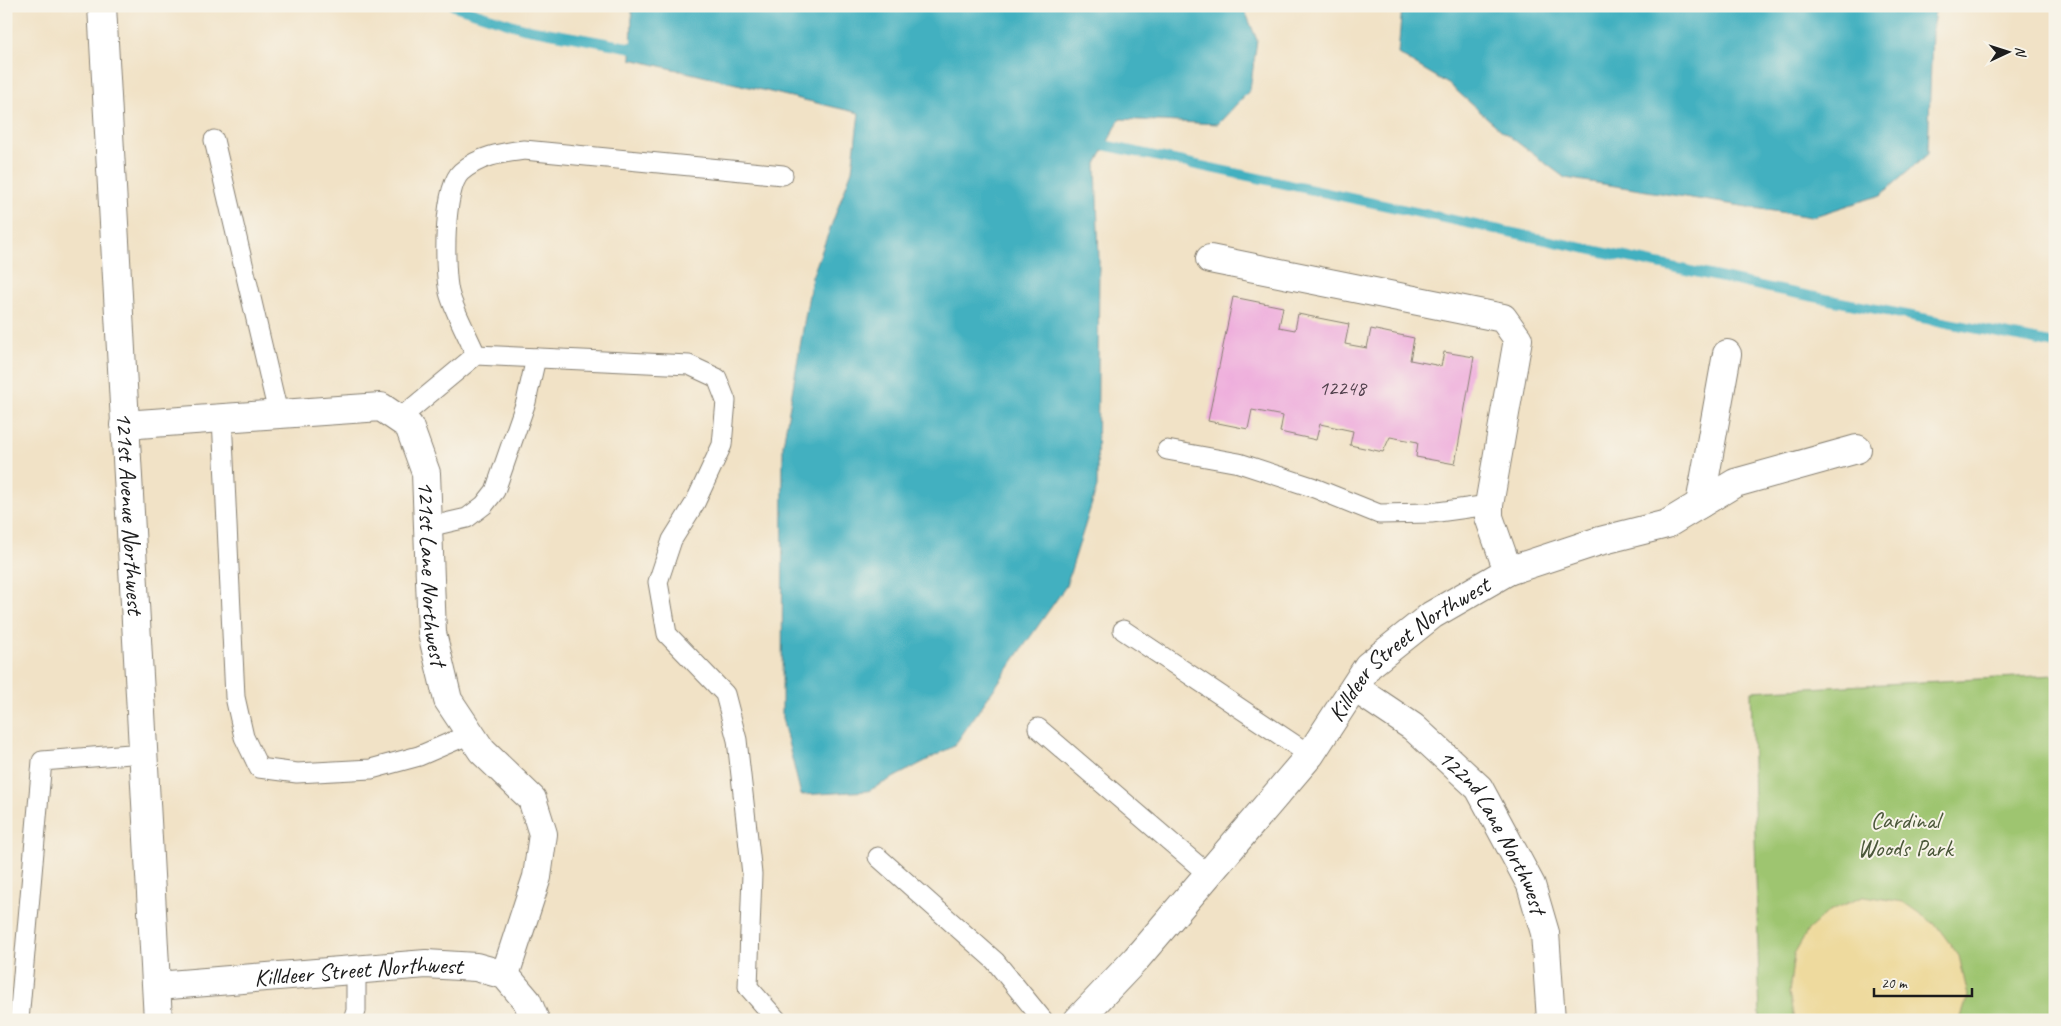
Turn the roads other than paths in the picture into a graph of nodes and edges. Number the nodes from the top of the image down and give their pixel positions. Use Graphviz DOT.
graph roads {
  1 [pos="102,6"];
  2 [pos="214,140"];
  3 [pos="783,175"];
  4 [pos="1210,259"];
  5 [pos="1728,354"];
  6 [pos="476,355"];
  7 [pos="536,358"];
  8 [pos="278,413"];
  9 [pos="222,417"];
  10 [pos="399,419"];
  11 [pos="124,425"];
  12 [pos="1857,449"];
  13 [pos="1167,450"];
  14 [pos="1700,504"];
  15 [pos="1488,505"];
  16 [pos="428,527"];
  17 [pos="1508,571"];
  18 [pos="1123,630"];
  19 [pos="1354,688"];
  20 [pos="1038,728"];
  21 [pos="470,734"];
  22 [pos="143,753"];
  23 [pos="1310,754"];
  24 [pos="878,857"];
  25 [pos="1209,874"];
  26 [pos="356,970"];
  27 [pos="505,975"];
  28 [pos="157,986"];
  29 [pos="19,1020"];
  30 [pos="158,1020"];
  31 [pos="352,1020"];
  32 [pos="535,1020"];
  33 [pos="777,1020"];
  34 [pos="1044,1020"];
  35 [pos="1078,1020"];
  36 [pos="1551,1020"];
  1 -- 11 [label="street, 121st Avenue Northwest"];
  2 -- 8 [label="lane"];
  3 -- 6 [label="lane"];
  4 -- 15 [label="street"];
  5 -- 14 [label="street"];
  6 -- 7 [label="lane"];
  6 -- 10 [label="lane"];
  7 -- 16 [label="lane"];
  7 -- 33 [label="lane"];
  8 -- 9 [label="street, 121st Lane Northwest"];
  8 -- 10 [label="street, 121st Lane Northwest"];
  9 -- 11 [label="street, 121st Lane Northwest"];
  9 -- 21 [label="lane"];
  10 -- 16 [label="street, 121st Lane Northwest"];
  11 -- 22 [label="street, 121st Avenue Northwest"];
  12 -- 14 [label="street, Killdeer Street Northwest"];
  13 -- 15 [label="lane"];
  14 -- 17 [label="street, Killdeer Street Northwest"];
  15 -- 17 [label="street"];
  16 -- 21 [label="street, 121st Lane Northwest"];
  17 -- 19 [label="street, Killdeer Street Northwest"];
  18 -- 23 [label="lane"];
  19 -- 23 [label="street, Killdeer Street Northwest"];
  19 -- 36 [label="street, 122nd Lane Northwest"];
  20 -- 25 [label="lane"];
  21 -- 27 [label="street, 121st Lane Northwest"];
  22 -- 28 [label="street, 121st Avenue Northwest"];
  22 -- 29 [label="lane"];
  23 -- 25 [label="street, Killdeer Street Northwest"];
  24 -- 34 [label="lane"];
  25 -- 35 [label="street, Killdeer Street Northwest"];
  26 -- 27 [label="street, Killdeer Street Northwest"];
  26 -- 28 [label="street, Killdeer Street Northwest"];
  26 -- 31 [label="lane"];
  27 -- 32 [label="street"];
  28 -- 30 [label="street, 121st Avenue Northwest"];
}
